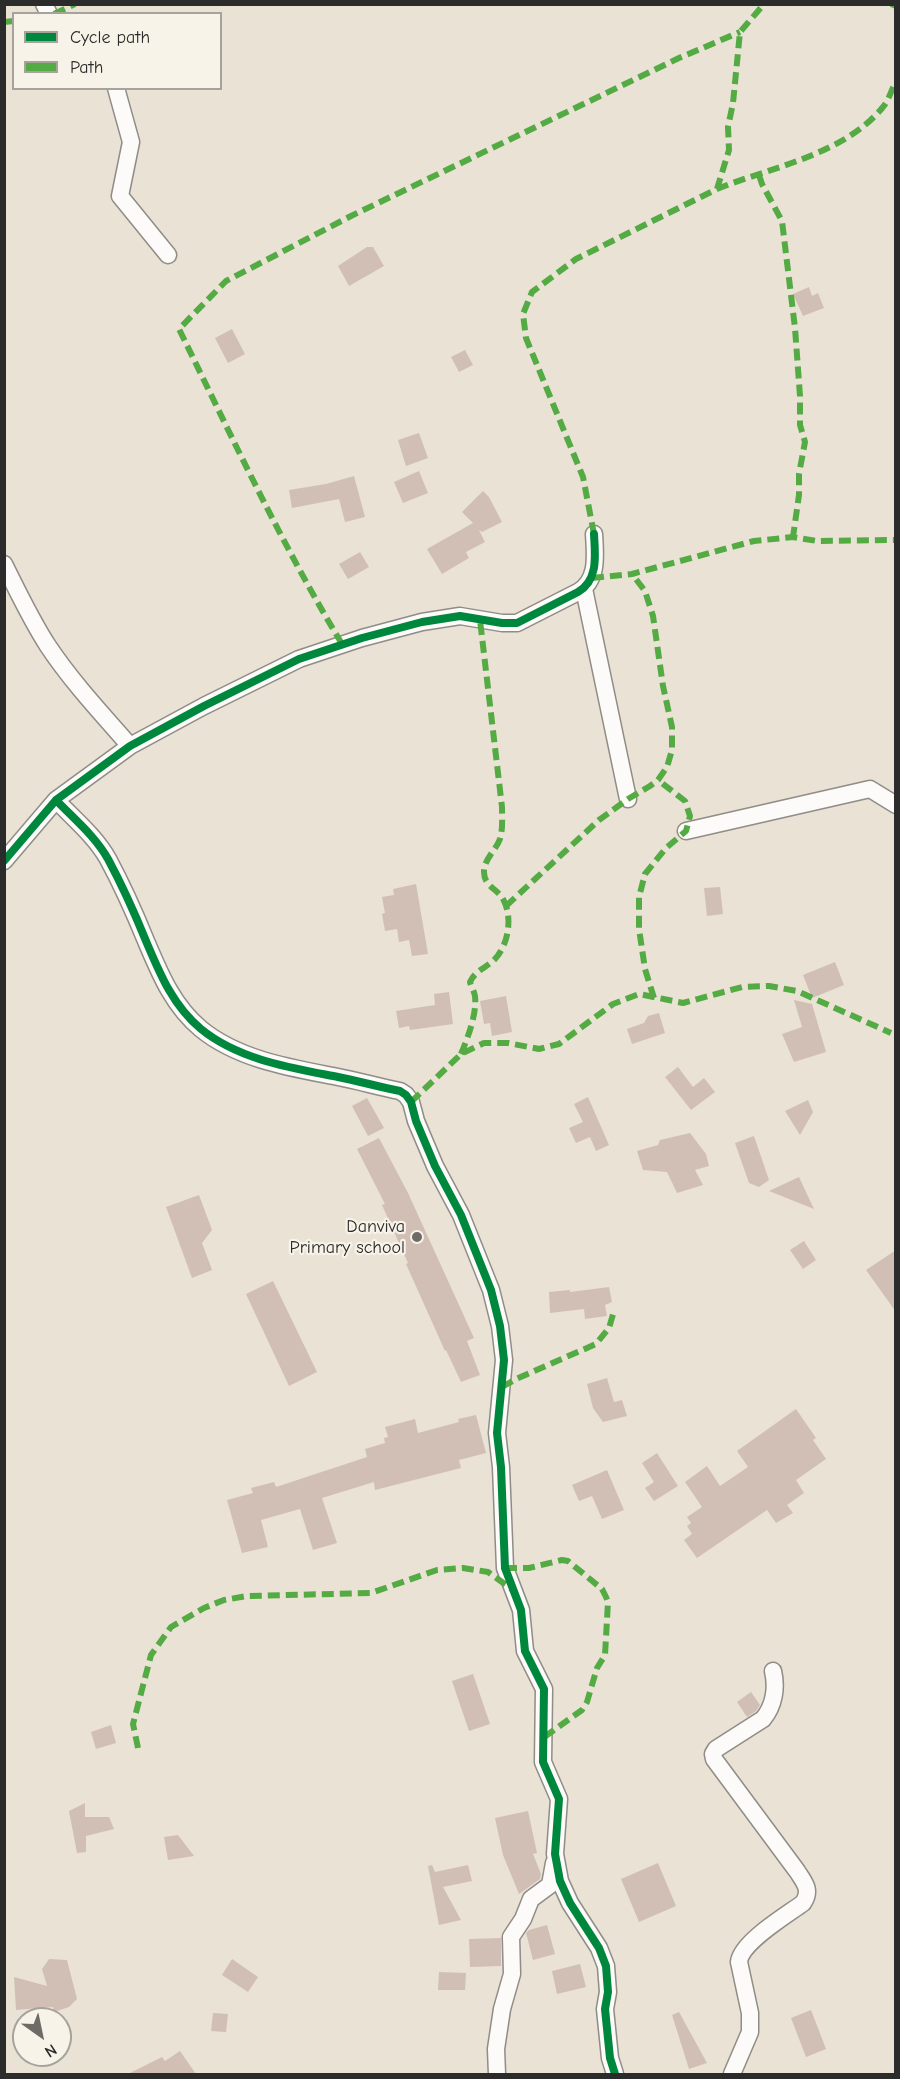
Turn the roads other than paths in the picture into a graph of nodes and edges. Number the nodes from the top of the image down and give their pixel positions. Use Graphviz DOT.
graph roads {
  1 [pos="117,90"];
  2 [pos="168,255"];
  3 [pos="594,534"];
  4 [pos="4,564"];
  5 [pos="584,589"];
  6 [pos="130,746"];
  7 [pos="628,799"];
  8 [pos="56,800"];
  9 [pos="896,805"];
  10 [pos="686,831"];
  11 [pos="4,861"];
  12 [pos="773,1671"];
  13 [pos="555,1854"];
  14 [pos="497,2074"];
  15 [pos="615,2074"];
  16 [pos="732,2074"];
  1 -- 2 [label="street"];
  3 -- 5 [label="street"];
  4 -- 6 [label="street"];
  5 -- 6 [label="street"];
  5 -- 7 [label="street"];
  6 -- 8 [label="street"];
  8 -- 11 [label="street"];
  8 -- 13 [label="street"];
  9 -- 10 [label="street"];
  12 -- 16 [label="street"];
  13 -- 14 [label="street"];
  13 -- 15 [label="street"];
}
